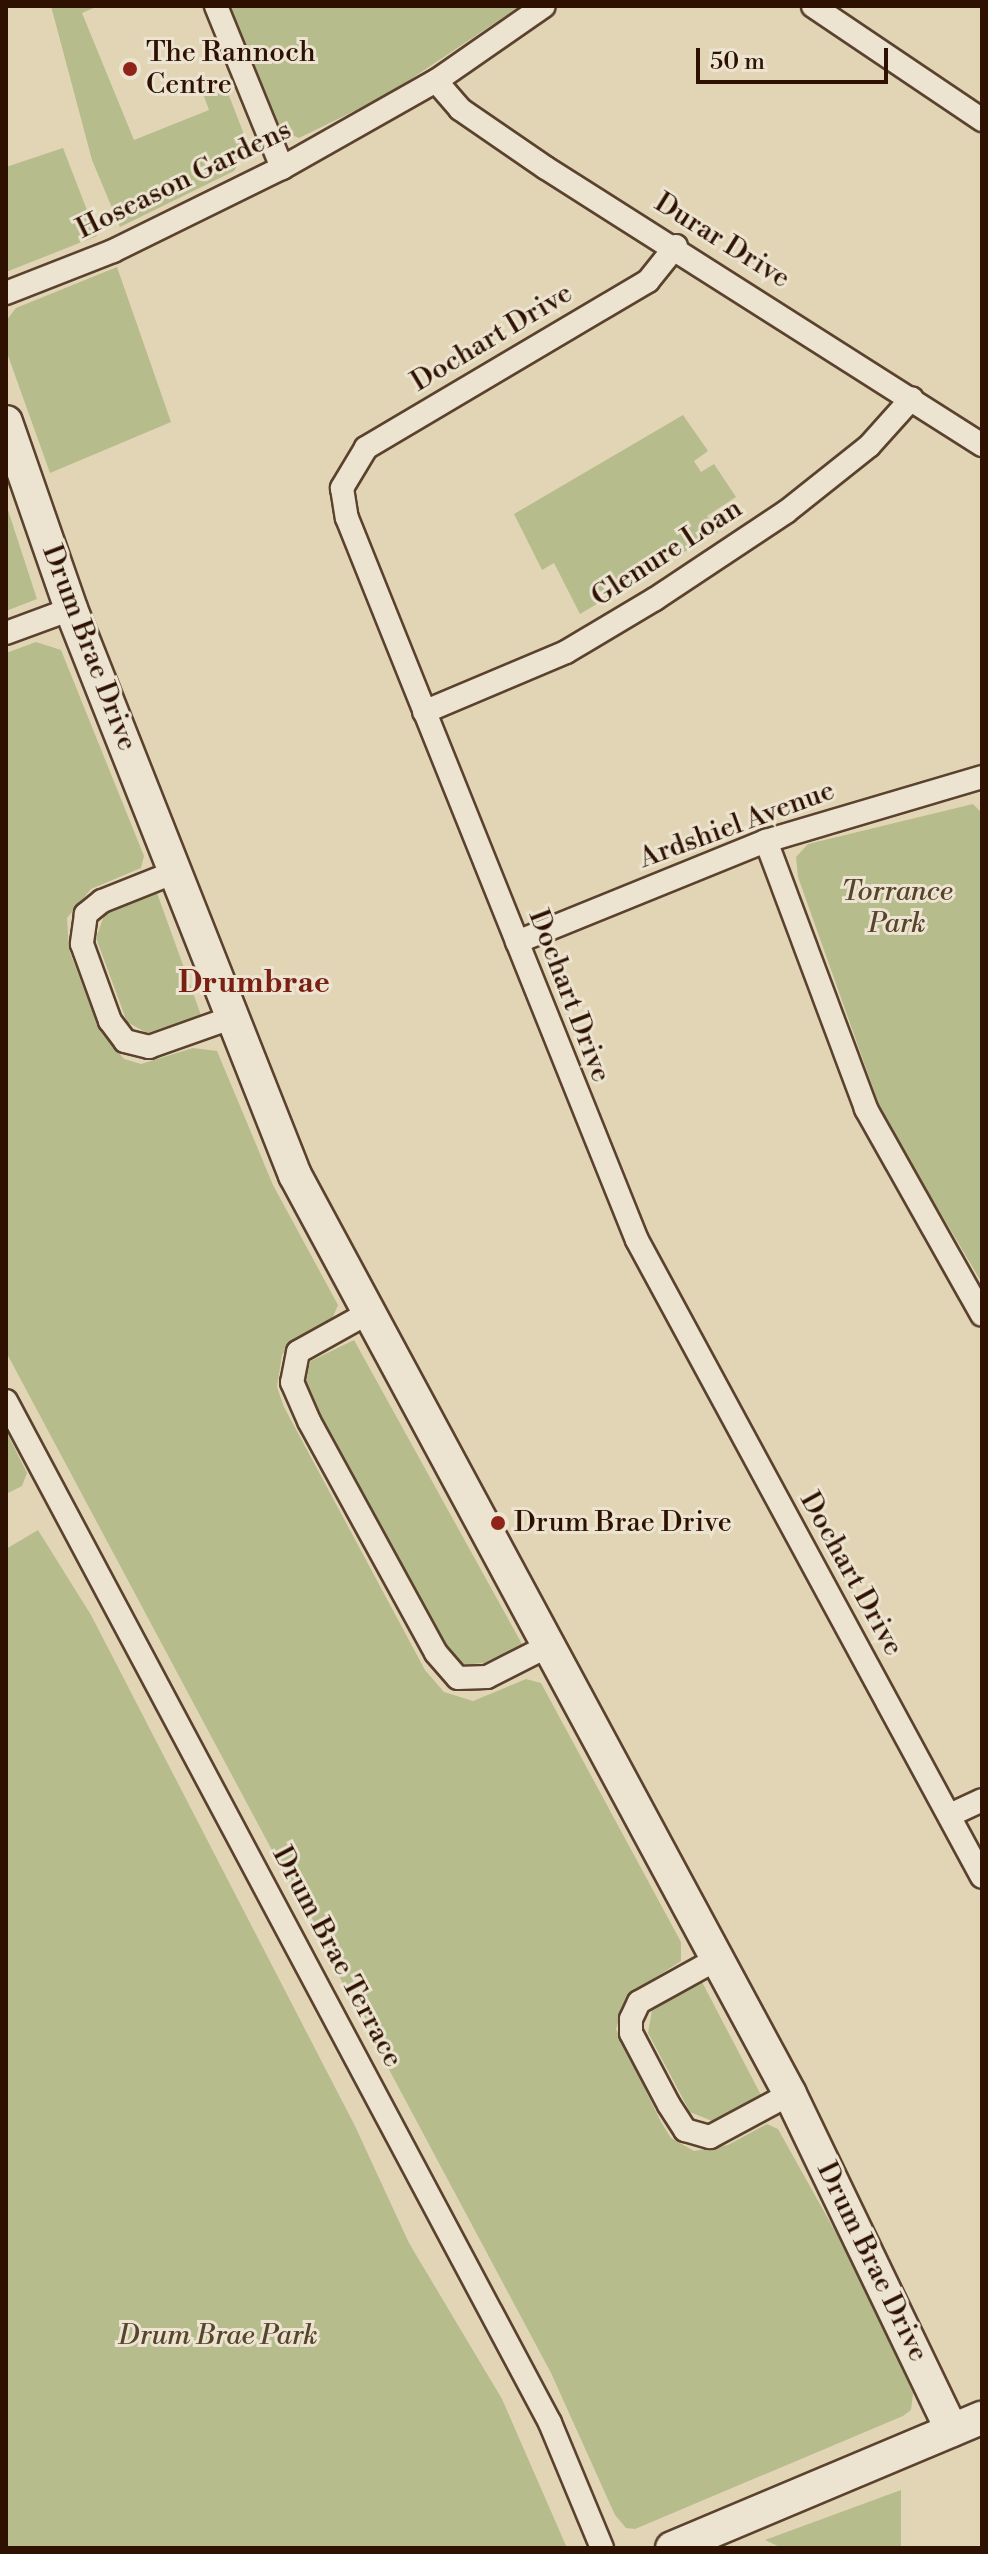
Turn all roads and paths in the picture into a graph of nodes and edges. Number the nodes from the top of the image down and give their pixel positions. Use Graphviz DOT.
graph roads {
  1 [pos="216,6"];
  2 [pos="544,6"];
  3 [pos="813,6"];
  4 [pos="436,81"];
  5 [pos="982,120"];
  6 [pos="282,168"];
  7 [pos="676,246"];
  8 [pos="6,293"];
  9 [pos="912,398"];
  10 [pos="6,422"];
  11 [pos="982,445"];
  12 [pos="71,609"];
  13 [pos="6,633"];
  14 [pos="424,712"];
  15 [pos="982,777"];
  16 [pos="766,841"];
  17 [pos="175,872"];
  18 [pos="517,942"];
  19 [pos="231,1018"];
  20 [pos="368,1313"];
  21 [pos="982,1315"];
  22 [pos="6,1401"];
  23 [pos="548,1646"];
  24 [pos="982,1800"];
  25 [pos="950,1815"];
  26 [pos="982,1877"];
  27 [pos="717,1959"];
  28 [pos="790,2094"];
  29 [pos="982,2418"];
  30 [pos="952,2430"];
  31 [pos="602,2548"];
  32 [pos="672,2548"];
  1 -- 6 [label="street"];
  2 -- 4 [label="street, Hoseason Gardens"];
  3 -- 5 [label="street"];
  4 -- 6 [label="street, Hoseason Gardens"];
  4 -- 7 [label="street, Durar Drive"];
  6 -- 8 [label="street, Hoseason Gardens"];
  7 -- 9 [label="street, Durar Drive"];
  7 -- 14 [label="street, Dochart Drive"];
  9 -- 11 [label="street, Durar Drive"];
  9 -- 14 [label="street, Glenure Loan"];
  10 -- 12 [label="street, Drum Brae Drive"];
  12 -- 13 [label="street"];
  12 -- 17 [label="street, Drum Brae Drive"];
  14 -- 18 [label="street, Dochart Drive"];
  15 -- 16 [label="street, Ardshiel Avenue"];
  16 -- 18 [label="street, Ardshiel Avenue"];
  16 -- 21 [label="street"];
  17 -- 19 [label="street, Drum Brae Drive"];
  17 -- 19 [label="street"];
  18 -- 25 [label="street, Dochart Drive"];
  19 -- 20 [label="street, Drum Brae Drive"];
  20 -- 23 [label="street, Drum Brae Drive"];
  20 -- 23 [label="street"];
  22 -- 31 [label="street, Drum Brae Terrace"];
  23 -- 27 [label="street, Drum Brae Drive"];
  24 -- 25 [label="street"];
  25 -- 26 [label="street, Dochart Drive"];
  27 -- 28 [label="street, Drum Brae Drive"];
  27 -- 28 [label="street"];
  28 -- 30 [label="street, Drum Brae Drive"];
  29 -- 30 [label="street"];
  30 -- 32 [label="street"];
}
